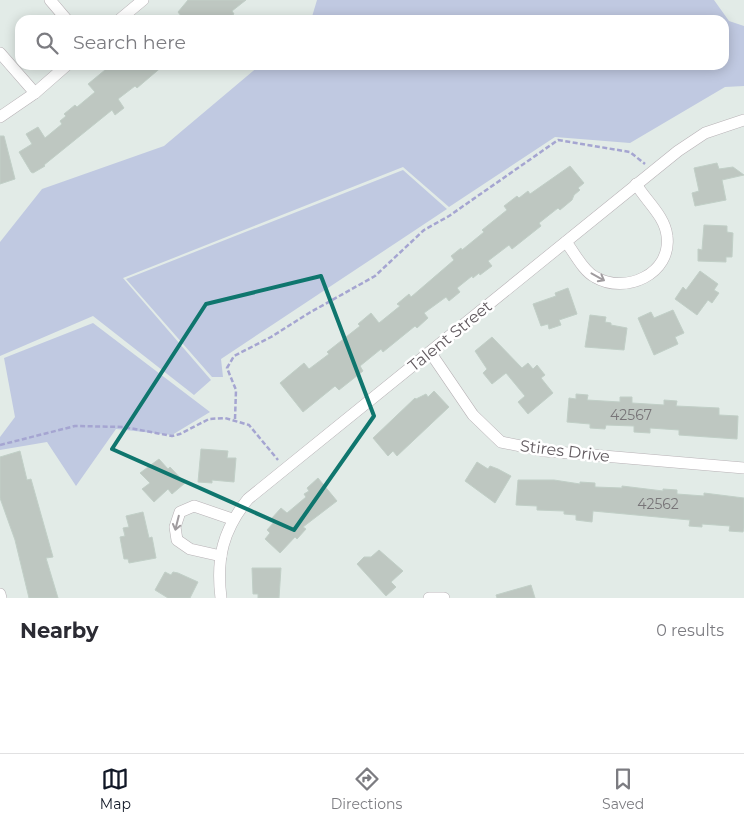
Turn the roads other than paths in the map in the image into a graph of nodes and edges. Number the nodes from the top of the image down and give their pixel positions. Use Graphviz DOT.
graph roads {
  1 [pos="50,0"];
  2 [pos="143,0"];
  3 [pos="63,15"];
  4 [pos="125,15"];
  5 [pos="0,53"];
  6 [pos="61,70"];
  7 [pos="35,94"];
  8 [pos="0,117"];
  9 [pos="744,120"];
  10 [pos="636,184"];
  11 [pos="566,242"];
  12 [pos="430,352"];
  13 [pos="744,468"];
  14 [pos="232,519"];
  15 [pos="221,556"];
  16 [pos="221,598"];
  17 [pos="429,598"];
  18 [pos="444,598"];
  1 -- 3 [label="street"];
  2 -- 4 [label="street"];
  5 -- 7 [label="street"];
  6 -- 7 [label="street"];
  7 -- 8 [label="street"];
  9 -- 10 [label="street, Talent Street"];
  10 -- 11 [label="street, Talent Street"];
  11 -- 10 [label="street, one-way"];
  11 -- 12 [label="street, Talent Street"];
  12 -- 13 [label="street, Stires Drive"];
  12 -- 14 [label="street, Talent Street"];
  14 -- 15 [label="street, Talent Street"];
  14 -- 15 [label="street, one-way"];
  15 -- 16 [label="street, Talent Street"];
  17 -- 18 [label="street"];
}
